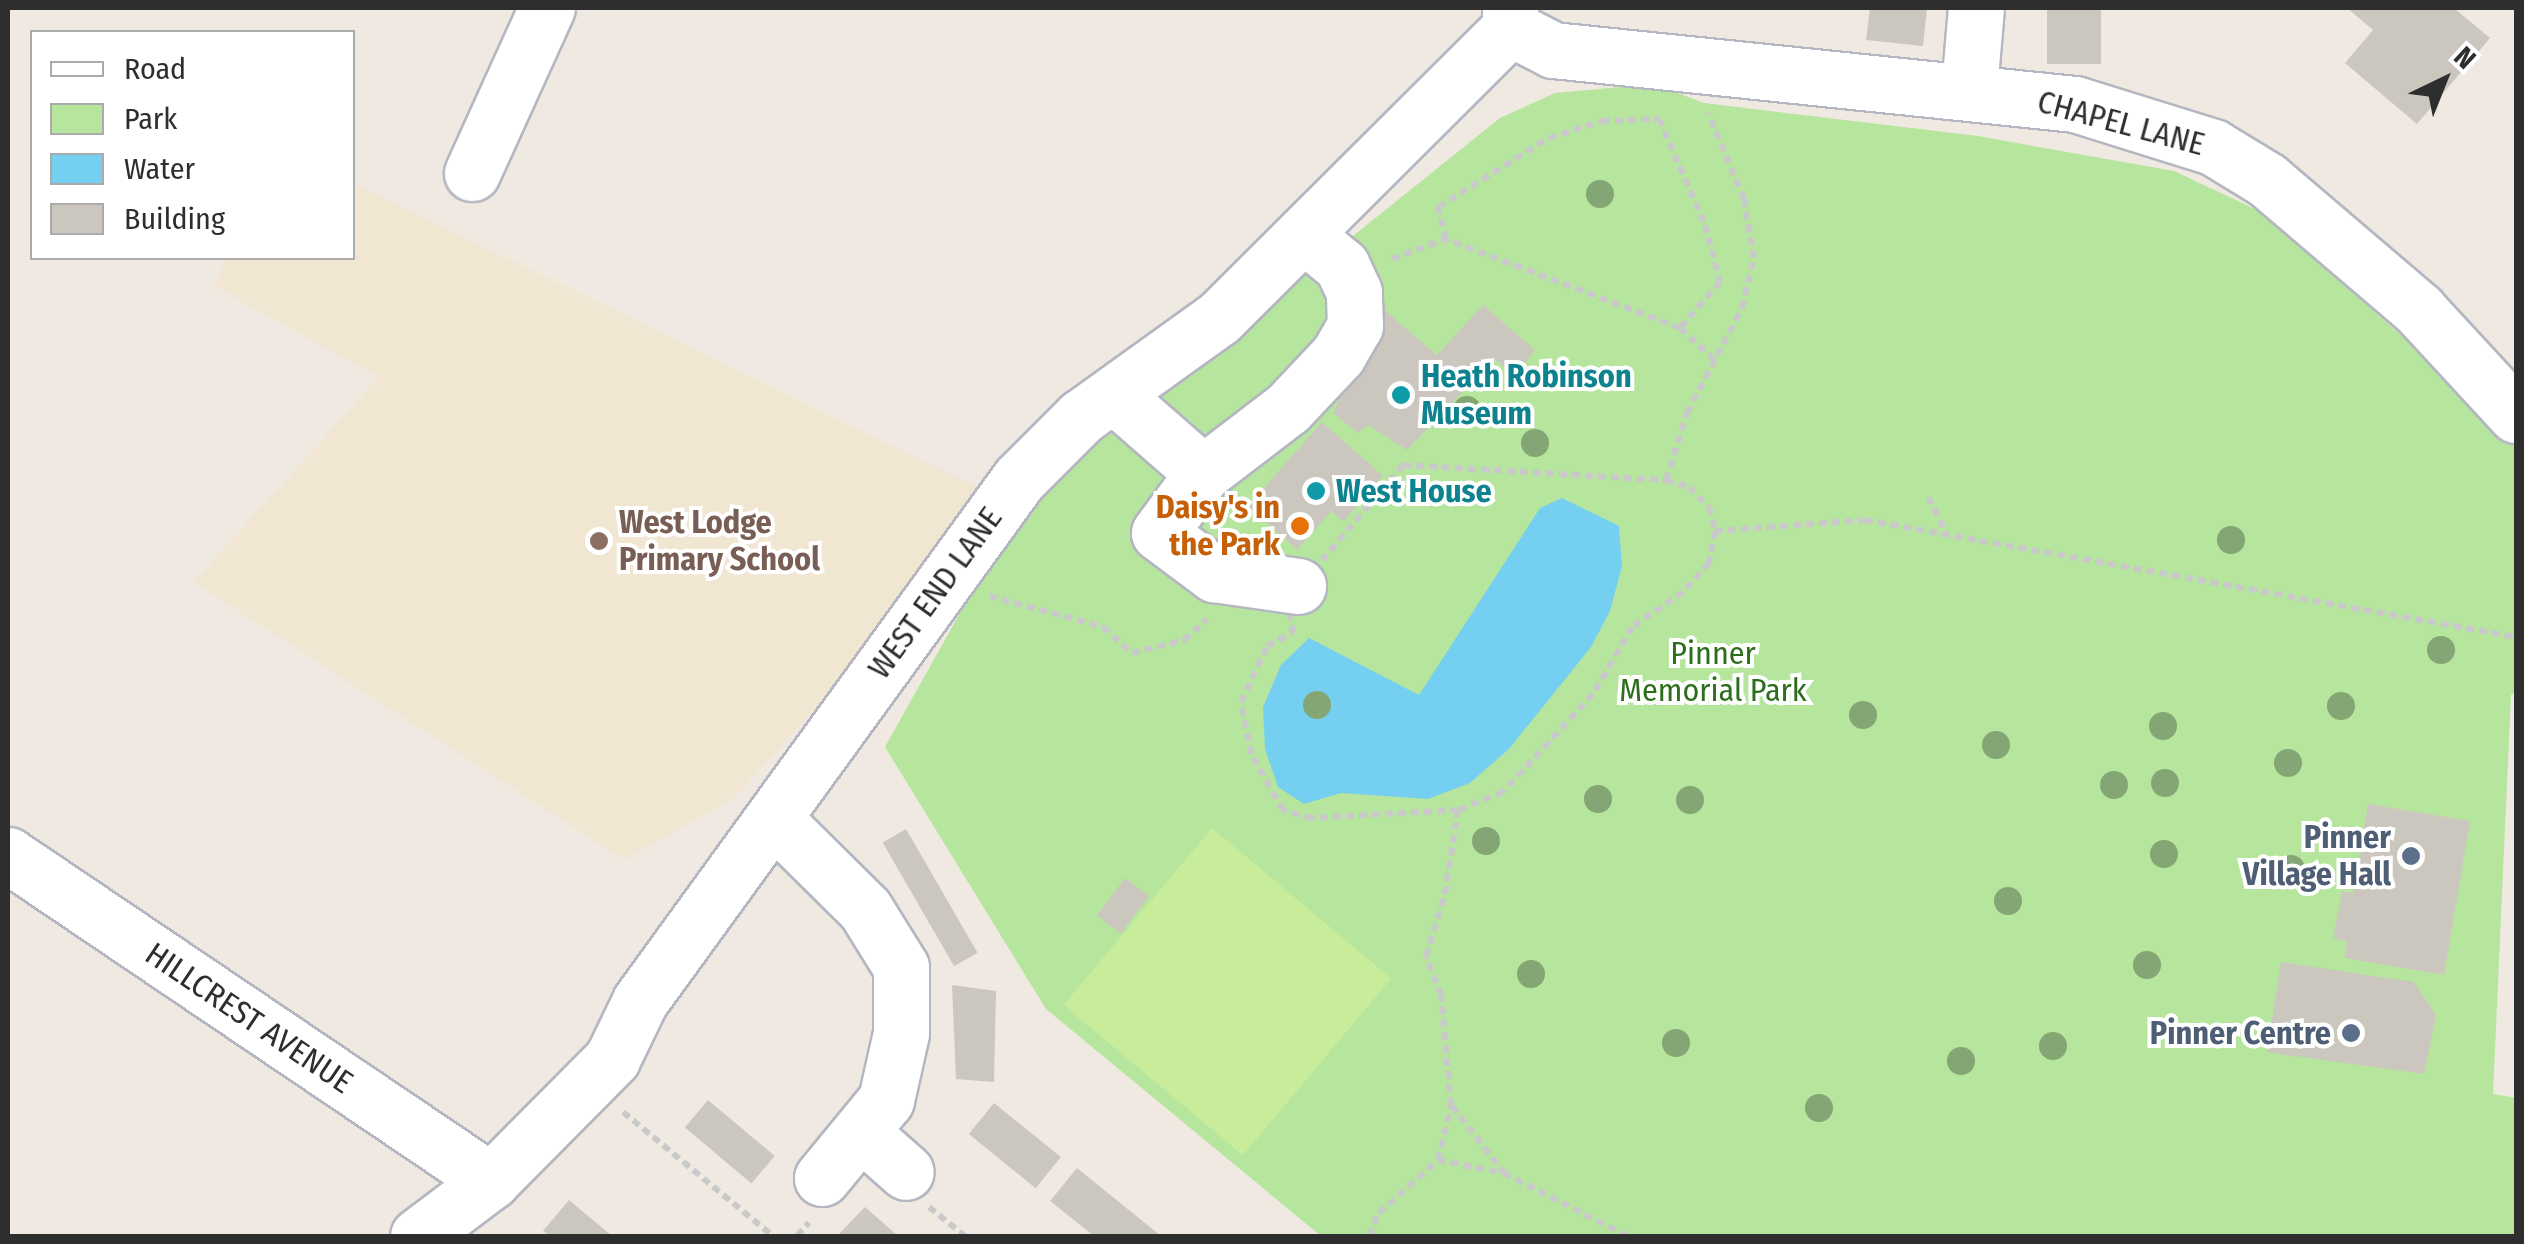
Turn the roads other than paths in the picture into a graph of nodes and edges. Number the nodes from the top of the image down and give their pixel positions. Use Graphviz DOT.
graph roads {
  1 [pos="546,8"];
  2 [pos="1976,8"];
  3 [pos="1510,18"];
  4 [pos="1970,89"];
  5 [pos="472,173"];
  6 [pos="1303,234"];
  7 [pos="1114,395"];
  8 [pos="2516,416"];
  9 [pos="1203,473"];
  10 [pos="1275,581"];
  11 [pos="773,818"];
  12 [pos="8,855"];
  13 [pos="863,1134"];
  14 [pos="906,1172"];
  15 [pos="822,1178"];
  16 [pos="491,1181"];
  17 [pos="418,1236"];
  1 -- 5 [label="street"];
  2 -- 4 [label="street"];
  3 -- 4 [label="street, CHAPEL LANE"];
  3 -- 6 [label="street, WEST END LANE"];
  4 -- 8 [label="street, CHAPEL LANE"];
  6 -- 7 [label="street, WEST END LANE"];
  6 -- 9 [label="street"];
  7 -- 9 [label="street"];
  7 -- 11 [label="street, WEST END LANE"];
  9 -- 10 [label="street"];
  11 -- 13 [label="street"];
  11 -- 16 [label="street, WEST END LANE"];
  12 -- 16 [label="street, HILLCREST AVENUE"];
  13 -- 14 [label="street"];
  13 -- 15 [label="street"];
  16 -- 17 [label="street, WEST END LANE"];
}
